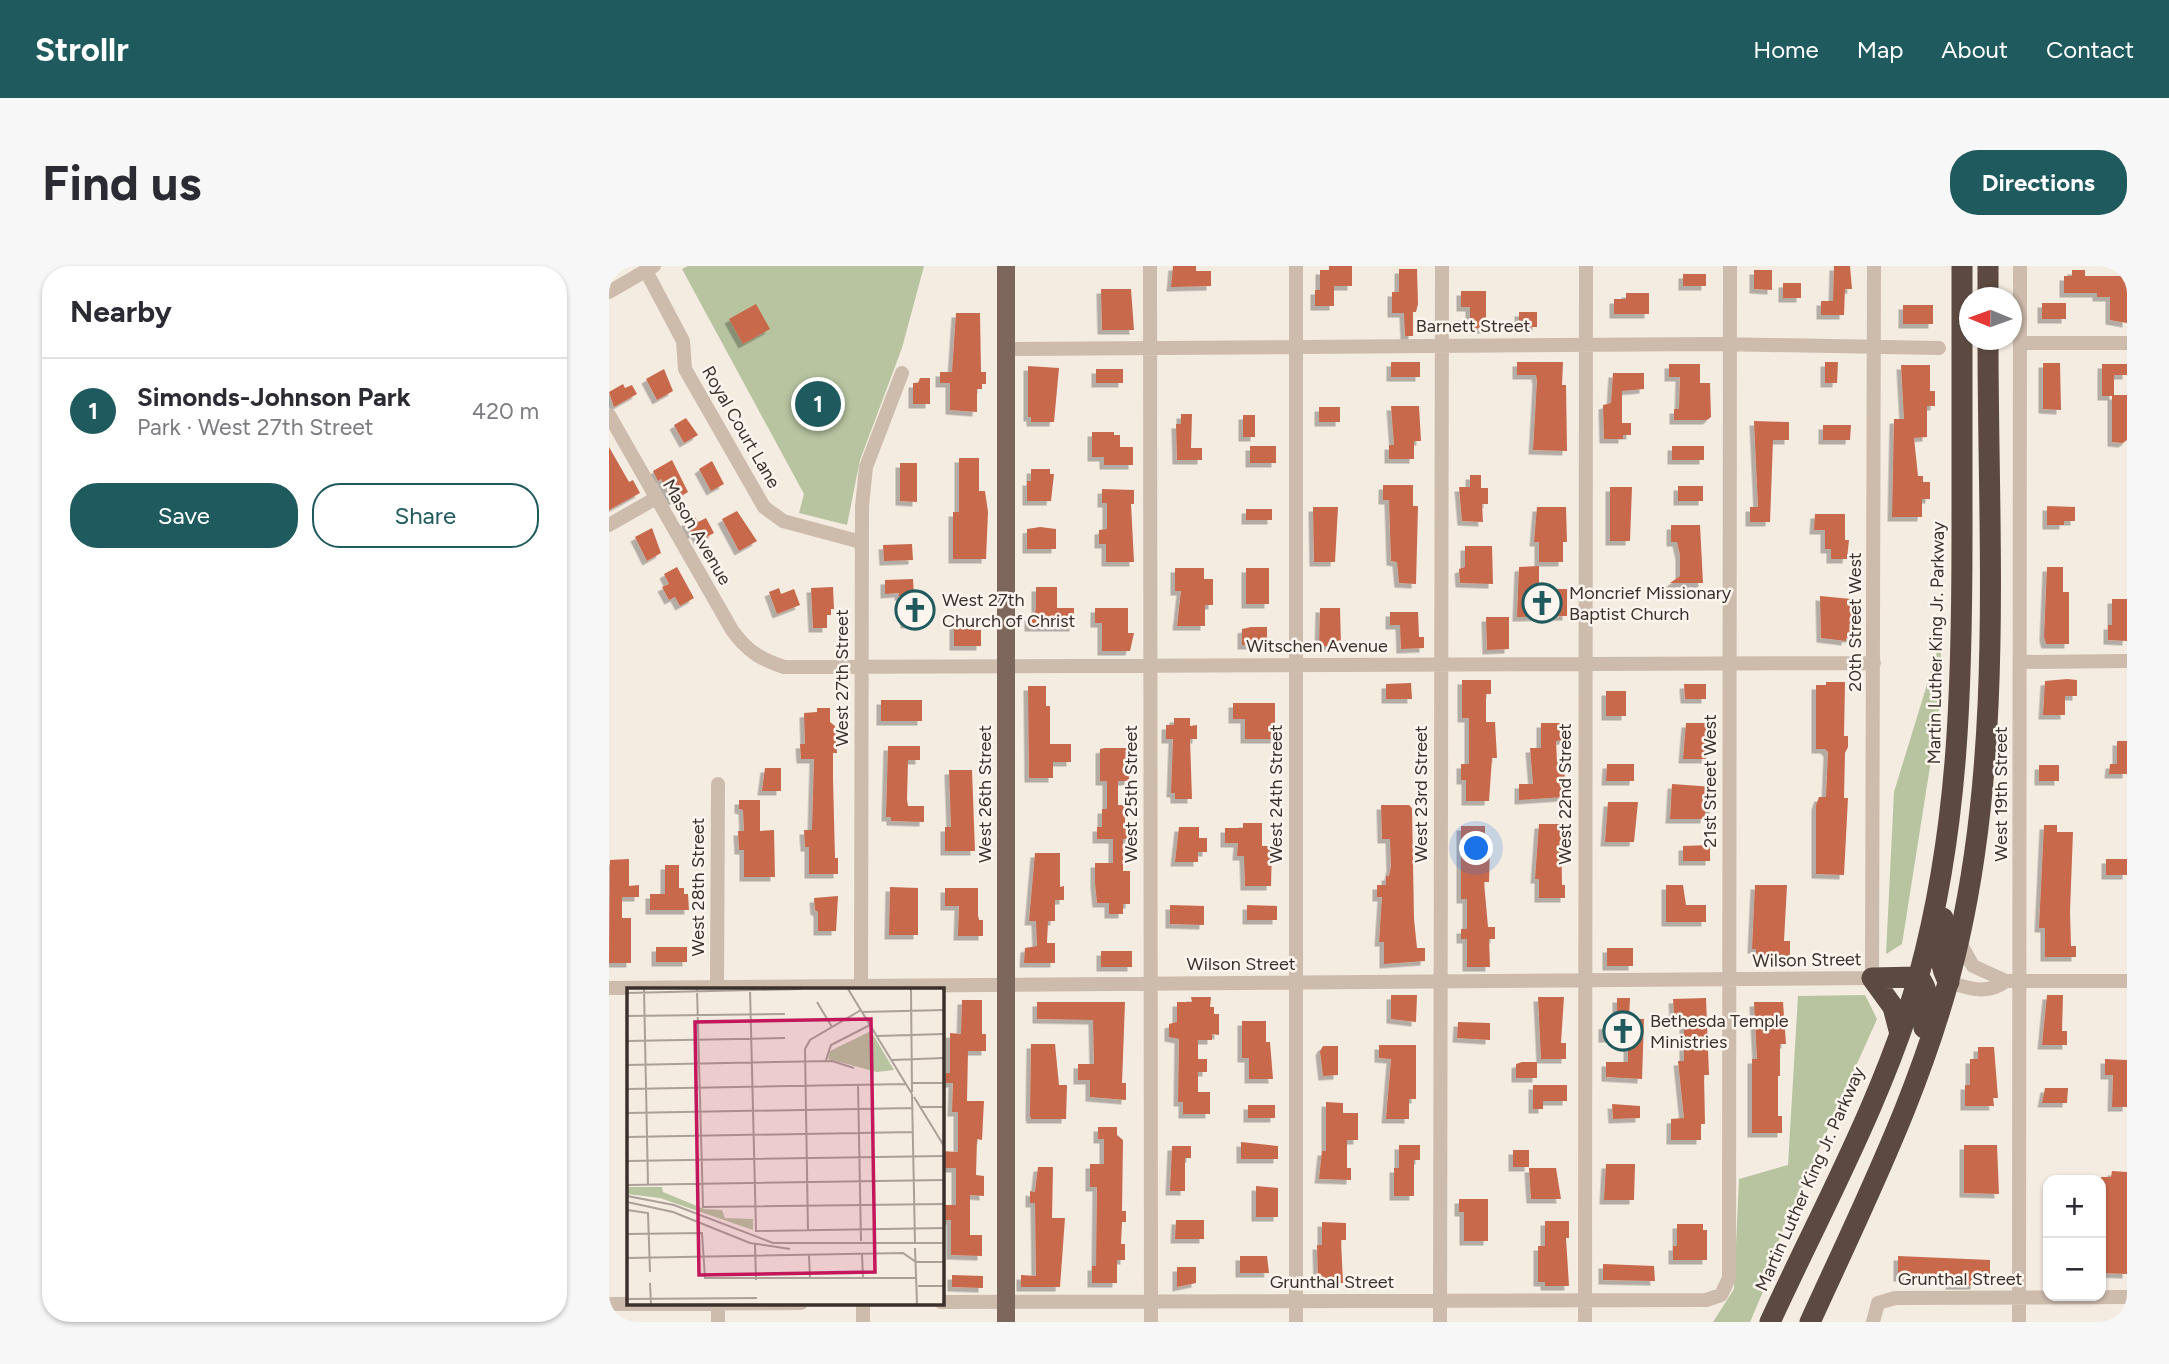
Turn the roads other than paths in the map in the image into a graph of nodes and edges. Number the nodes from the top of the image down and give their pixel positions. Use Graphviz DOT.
graph roads {
  1 [pos="1006,266"];
  2 [pos="1150,266"];
  3 [pos="1296,266"];
  4 [pos="1442,266"];
  5 [pos="1586,266"];
  6 [pos="1730,266"];
  7 [pos="1874,266"];
  8 [pos="1962,266"];
  9 [pos="1988,266"];
  10 [pos="2020,266"];
  11 [pos="650,269"];
  12 [pos="1988,287"];
  13 [pos="2020,287"];
  14 [pos="609,292"];
  15 [pos="2022,343"];
  16 [pos="2127,343"];
  17 [pos="1730,344"];
  18 [pos="1441,345"];
  19 [pos="1585,345"];
  20 [pos="1874,345"];
  21 [pos="1296,346"];
  22 [pos="1150,348"];
  23 [pos="1940,348"];
  24 [pos="1006,349"];
  25 [pos="1988,350"];
  26 [pos="2021,350"];
  27 [pos="902,373"];
  28 [pos="609,415"];
  29 [pos="656,498"];
  30 [pos="609,526"];
  31 [pos="860,542"];
  32 [pos="762,660"];
  33 [pos="2127,661"];
  34 [pos="2021,662"];
  35 [pos="1729,663"];
  36 [pos="1874,663"];
  37 [pos="1440,664"];
  38 [pos="1585,664"];
  39 [pos="1150,665"];
  40 [pos="1295,665"];
  41 [pos="1006,666"];
  42 [pos="862,667"];
  43 [pos="718,784"];
  44 [pos="1952,808"];
  45 [pos="1959,941"];
  46 [pos="1918,977"];
  47 [pos="1873,978"];
  48 [pos="1584,981"];
  49 [pos="1729,981"];
  50 [pos="2013,981"];
  51 [pos="2127,981"];
  52 [pos="1441,982"];
  53 [pos="1949,982"];
  54 [pos="1006,983"];
  55 [pos="1295,983"];
  56 [pos="1150,984"];
  57 [pos="717,987"];
  58 [pos="861,987"];
  59 [pos="609,988"];
  60 [pos="1899,1030"];
  61 [pos="1916,1083"];
  62 [pos="1721,1295"];
  63 [pos="2127,1297"];
  64 [pos="2019,1298"];
  65 [pos="1440,1300"];
  66 [pos="1006,1301"];
  67 [pos="1151,1301"];
  68 [pos="1296,1301"];
  69 [pos="1585,1301"];
  70 [pos="943,1302"];
  71 [pos="609,1304"];
  72 [pos="627,1304"];
  73 [pos="718,1304"];
  74 [pos="863,1304"];
  75 [pos="718,1322"];
  76 [pos="863,1322"];
  77 [pos="1006,1322"];
  78 [pos="1151,1322"];
  79 [pos="1296,1322"];
  80 [pos="1440,1322"];
  81 [pos="1585,1322"];
  82 [pos="1770,1322"];
  83 [pos="1810,1322"];
  84 [pos="1873,1322"];
  85 [pos="2019,1322"];
  1 -- 24 [label="main road, West 26th Street"];
  2 -- 22 [label="street, West 25th Street"];
  3 -- 21 [label="street, West 24th Street"];
  4 -- 18 [label="street, West 23rd Street"];
  5 -- 19 [label="street, West 22nd Street"];
  6 -- 17 [label="street, 21st Street West"];
  7 -- 20 [label="street, 20th Street West"];
  8 -- 44 [label="highway, Martin Luther King Jr. Parkway"];
  9 -- 12 [label="highway"];
  10 -- 13 [label="street, West 19th Street"];
  11 -- 14 [label="street"];
  11 -- 31 [label="street, Royal Court Lane"];
  15 -- 16 [label="street"];
  17 -- 19 [label="street, Barnett Street"];
  17 -- 20 [label="street, Barnett Street"];
  17 -- 35 [label="street, 21st Street West"];
  18 -- 19 [label="street, Barnett Street"];
  18 -- 21 [label="street, Barnett Street"];
  18 -- 37 [label="street, West 23rd Street"];
  19 -- 38 [label="street, West 22nd Street"];
  20 -- 23 [label="street, Barnett Street"];
  20 -- 36 [label="street, 20th Street West"];
  21 -- 22 [label="street, Barnett Street"];
  21 -- 40 [label="street, West 24th Street"];
  22 -- 24 [label="street, Barnett Street"];
  22 -- 39 [label="street, West 25th Street"];
  24 -- 41 [label="main road, West 26th Street"];
  25 -- 45 [label="highway"];
  26 -- 34 [label="street, West 19th Street"];
  27 -- 31 [label="street, West 27th Street"];
  28 -- 29 [label="street, Mason Avenue"];
  29 -- 30 [label="street"];
  29 -- 32 [label="street, Mason Avenue"];
  31 -- 42 [label="street, West 27th Street"];
  32 -- 42 [label="street, Witschen Avenue"];
  33 -- 34 [label="street"];
  34 -- 50 [label="street, West 19th Street"];
  35 -- 36 [label="street, Witschen Avenue"];
  35 -- 38 [label="street, Witschen Avenue"];
  35 -- 49 [label="street, 21st Street West"];
  36 -- 47 [label="street, 20th Street West"];
  37 -- 38 [label="street, Witschen Avenue"];
  37 -- 40 [label="street, Witschen Avenue"];
  37 -- 52 [label="street, West 23rd Street"];
  38 -- 48 [label="street, West 22nd Street"];
  39 -- 40 [label="street, Witschen Avenue"];
  39 -- 41 [label="street, Witschen Avenue"];
  39 -- 56 [label="street, West 25th Street"];
  40 -- 55 [label="street, West 24th Street"];
  41 -- 42 [label="street, Witschen Avenue"];
  41 -- 54 [label="main road, West 26th Street"];
  42 -- 58 [label="street, West 27th Street"];
  43 -- 57 [label="street, West 28th Street"];
  44 -- 46 [label="highway, Martin Luther King Jr. Parkway"];
  44 -- 53 [label="highway"];
  45 -- 50 [label="street"];
  45 -- 53 [label="highway"];
  46 -- 47 [label="highway"];
  46 -- 60 [label="highway, Martin Luther King Jr. Parkway"];
  46 -- 61 [label="highway"];
  47 -- 49 [label="street, Wilson Street"];
  47 -- 60 [label="highway"];
  48 -- 49 [label="street, Wilson Street"];
  48 -- 52 [label="street, Wilson Street"];
  48 -- 69 [label="street, West 22nd Street"];
  49 -- 62 [label="street, 21st Street West"];
  50 -- 51 [label="street"];
  50 -- 53 [label="street"];
  50 -- 64 [label="street, West 19th Street"];
  52 -- 55 [label="street, Wilson Street"];
  52 -- 65 [label="street, West 23rd Street"];
  53 -- 61 [label="highway"];
  54 -- 56 [label="street, Wilson Street"];
  54 -- 58 [label="street, Wilson Street"];
  54 -- 66 [label="main road, West 26th Street"];
  55 -- 56 [label="street, Wilson Street"];
  55 -- 68 [label="street, West 24th Street"];
  56 -- 67 [label="street, West 25th Street"];
  57 -- 58 [label="street, Wilson Street"];
  57 -- 59 [label="street, Wilson Street"];
  60 -- 82 [label="highway, Martin Luther King Jr. Parkway"];
  61 -- 83 [label="highway"];
  62 -- 69 [label="street, Grunthal Street"];
  63 -- 64 [label="street, Grunthal Street"];
  64 -- 84 [label="street, Grunthal Street"];
  64 -- 85 [label="street, West 19th Street"];
  65 -- 68 [label="street, Grunthal Street"];
  65 -- 69 [label="street, Grunthal Street"];
  65 -- 80 [label="street, West 23rd Street"];
  66 -- 67 [label="street, Grunthal Street"];
  66 -- 70 [label="street, Grunthal Street"];
  66 -- 77 [label="main road, West 26th Street"];
  67 -- 68 [label="street, Grunthal Street"];
  67 -- 78 [label="street, West 25th Street"];
  68 -- 79 [label="street, West 24th Street"];
  69 -- 81 [label="street, West 22nd Street"];
  71 -- 72 [label="street"];
  73 -- 75 [label="street"];
  74 -- 76 [label="street"];
}
